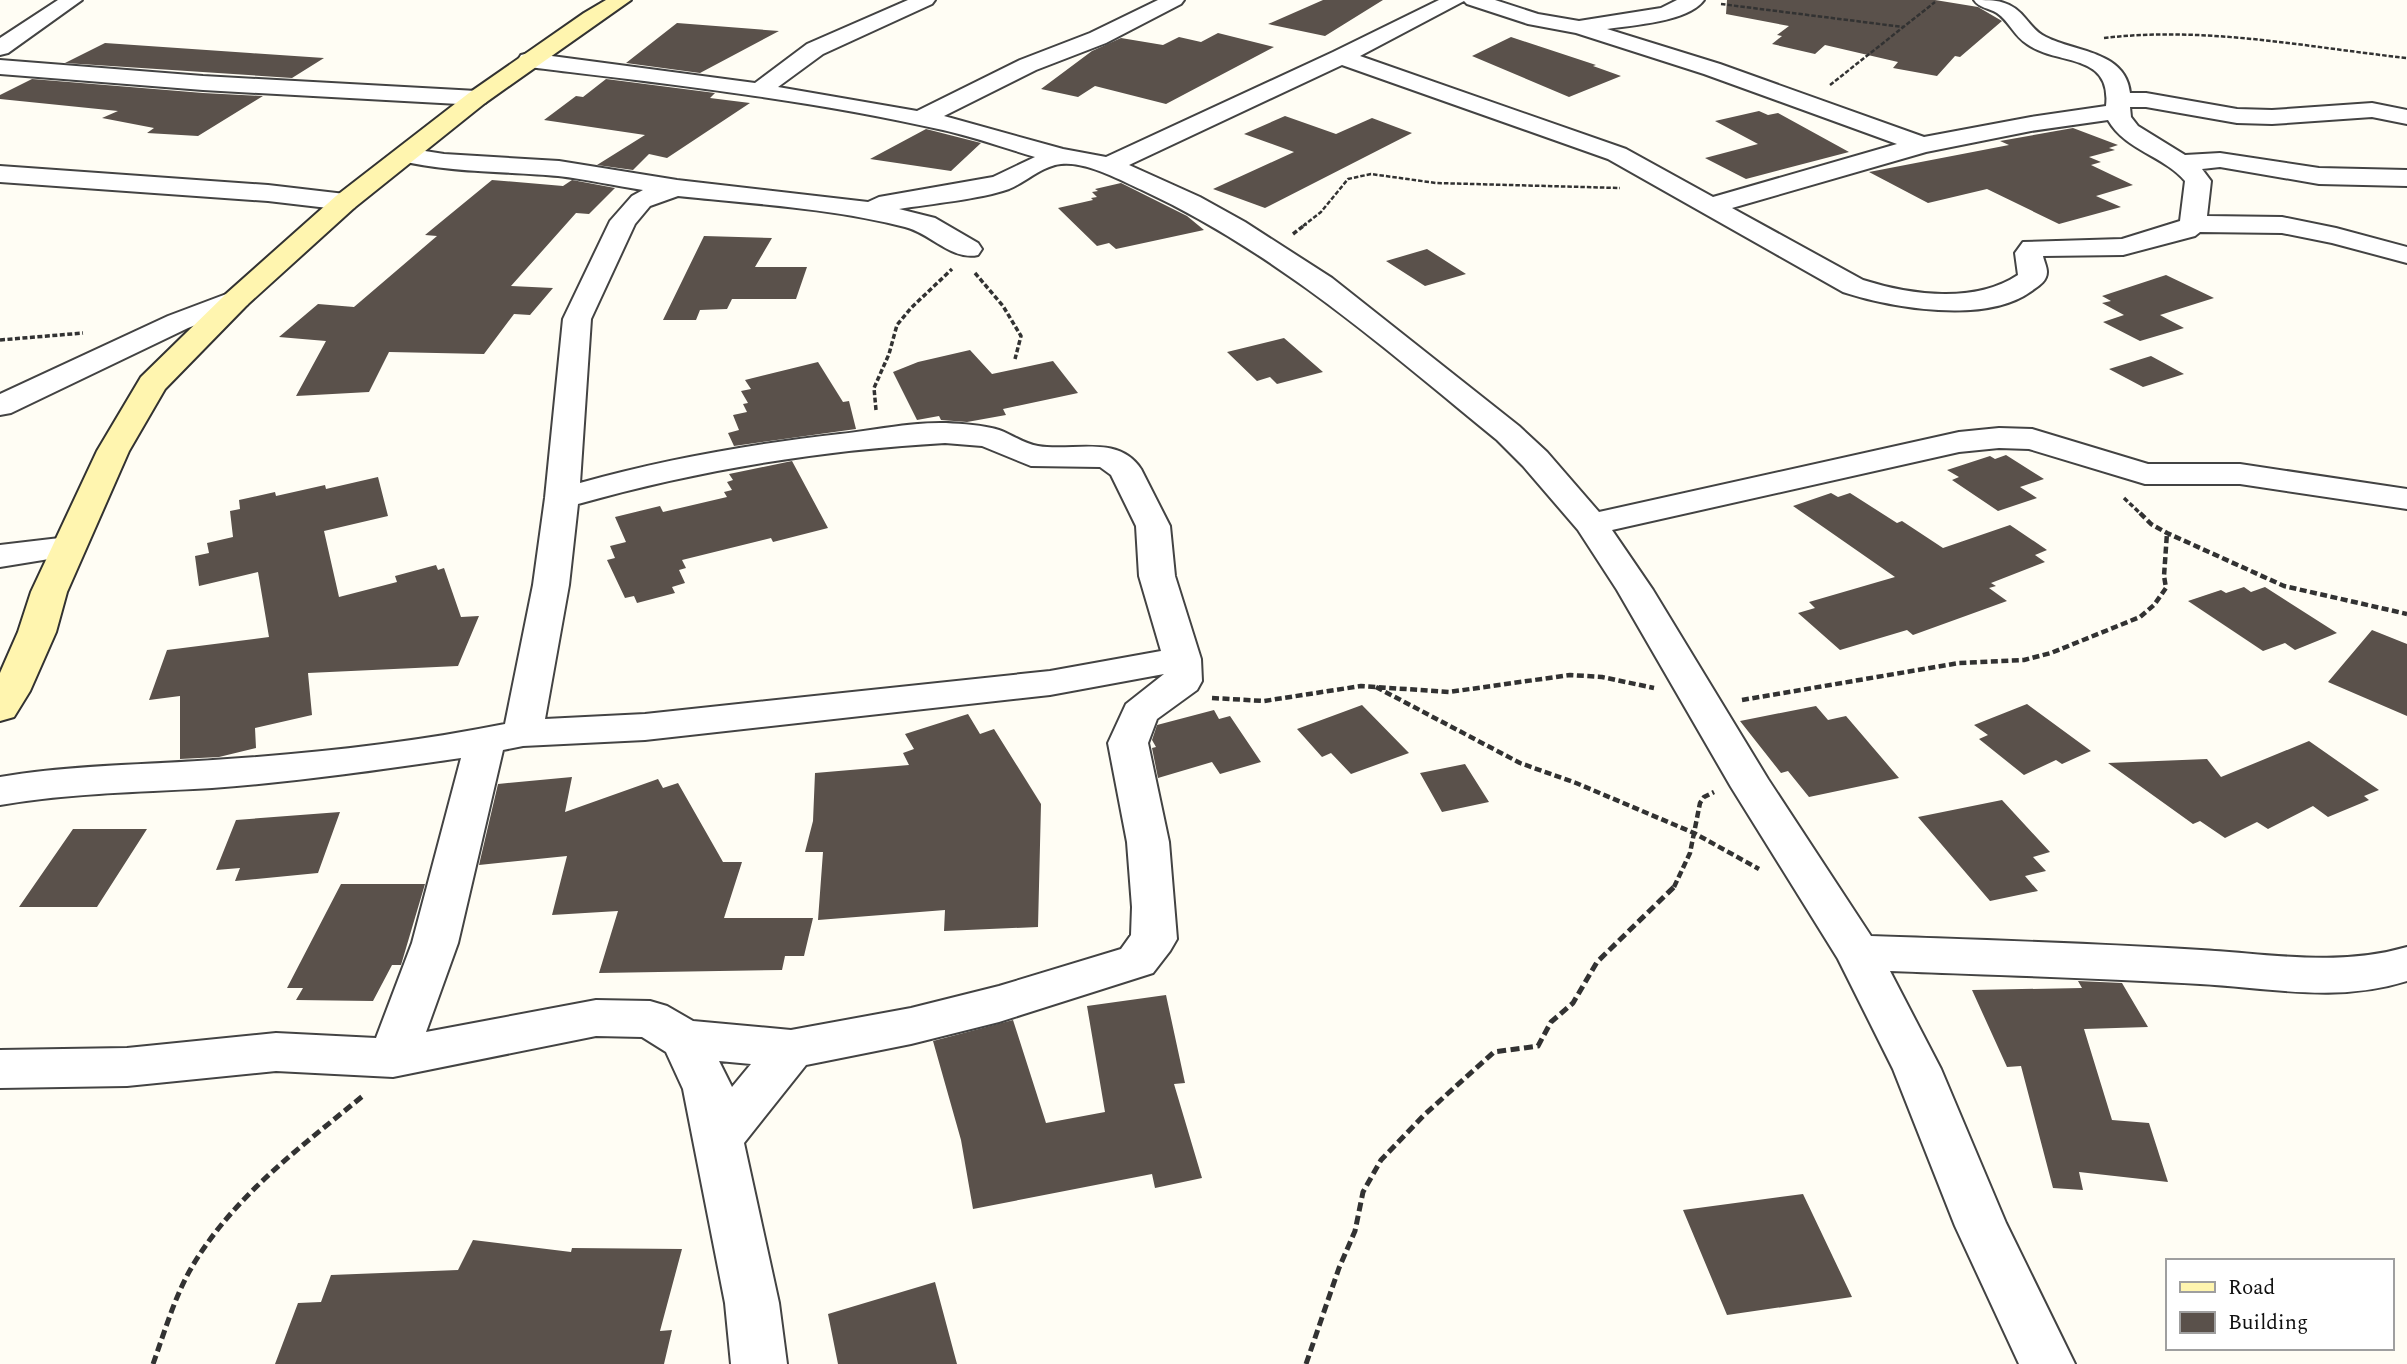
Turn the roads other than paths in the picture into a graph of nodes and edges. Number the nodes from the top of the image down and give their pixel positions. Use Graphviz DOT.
graph roads {
  1 [pos="72,0"];
  2 [pos="621,0"];
  3 [pos="925,0"];
  4 [pos="1174,0"];
  5 [pos="1455,0"];
  6 [pos="1474,0"];
  7 [pos="1984,0"];
  8 [pos="1691,1"];
  9 [pos="1579,27"];
  10 [pos="0,48"];
  11 [pos="1341,57"];
  12 [pos="529,60"];
  13 [pos="0,67"];
  14 [pos="759,91"];
  15 [pos="477,98"];
  16 [pos="2117,106"];
  17 [pos="2407,117"];
  18 [pos="921,118"];
  19 [pos="1922,145"];
  20 [pos="407,155"];
  21 [pos="1060,156"];
  22 [pos="2178,163"];
  23 [pos="1109,165"];
  24 [pos="0,174"];
  25 [pos="2407,178"];
  26 [pos="677,188"];
  27 [pos="345,201"];
  28 [pos="1709,206"];
  29 [pos="863,208"];
  30 [pos="2193,224"];
  31 [pos="968,249"];
  32 [pos="2407,255"];
  33 [pos="237,299"];
  34 [pos="0,406"];
  35 [pos="562,498"];
  36 [pos="2407,499"];
  37 [pos="1591,524"];
  38 [pos="68,547"];
  39 [pos="0,556"];
  40 [pos="1182,670"];
  41 [pos="0,708"];
  42 [pos="504,737"];
  43 [pos="0,792"];
  44 [pos="1858,953"];
  45 [pos="2407,964"];
  46 [pos="684,1038"];
  47 [pos="790,1049"];
  48 [pos="393,1058"];
  49 [pos="0,1069"];
  50 [pos="717,1141"];
  51 [pos="759,1364"];
  52 [pos="2046,1364"];
  1 -- 10 [label="street"];
  2 -- 12 [label="main road"];
  3 -- 14 [label="street"];
  4 -- 18 [label="street"];
  5 -- 11 [label="street"];
  6 -- 9 [label="street"];
  7 -- 16 [label="street"];
  8 -- 9 [label="street"];
  9 -- 19 [label="street"];
  11 -- 23 [label="street"];
  11 -- 28 [label="street"];
  12 -- 14 [label="street"];
  12 -- 15 [label="main road"];
  13 -- 15 [label="street"];
  14 -- 18 [label="street"];
  15 -- 20 [label="main road"];
  16 -- 17 [label="street"];
  16 -- 19 [label="street"];
  16 -- 22 [label="street"];
  18 -- 21 [label="street"];
  19 -- 28 [label="street"];
  20 -- 26 [label="street"];
  20 -- 27 [label="main road"];
  21 -- 23 [label="street"];
  21 -- 29 [label="street"];
  22 -- 25 [label="street"];
  22 -- 30 [label="street"];
  23 -- 37 [label="street"];
  24 -- 27 [label="street"];
  26 -- 29 [label="street"];
  26 -- 35 [label="street"];
  27 -- 33 [label="main road"];
  28 -- 30 [label="street"];
  29 -- 31 [label="street"];
  30 -- 32 [label="street"];
  33 -- 34 [label="street"];
  33 -- 38 [label="main road"];
  35 -- 40 [label="street"];
  35 -- 42 [label="street"];
  36 -- 37 [label="street"];
  37 -- 44 [label="street"];
  38 -- 39 [label="street"];
  38 -- 41 [label="main road"];
  40 -- 42 [label="street"];
  40 -- 47 [label="street"];
  42 -- 43 [label="street"];
  42 -- 48 [label="street"];
  44 -- 45 [label="street"];
  44 -- 52 [label="street"];
  46 -- 47 [label="street"];
  46 -- 48 [label="street"];
  46 -- 50 [label="street"];
  47 -- 50 [label="street"];
  48 -- 49 [label="street"];
  50 -- 51 [label="street"];
}
